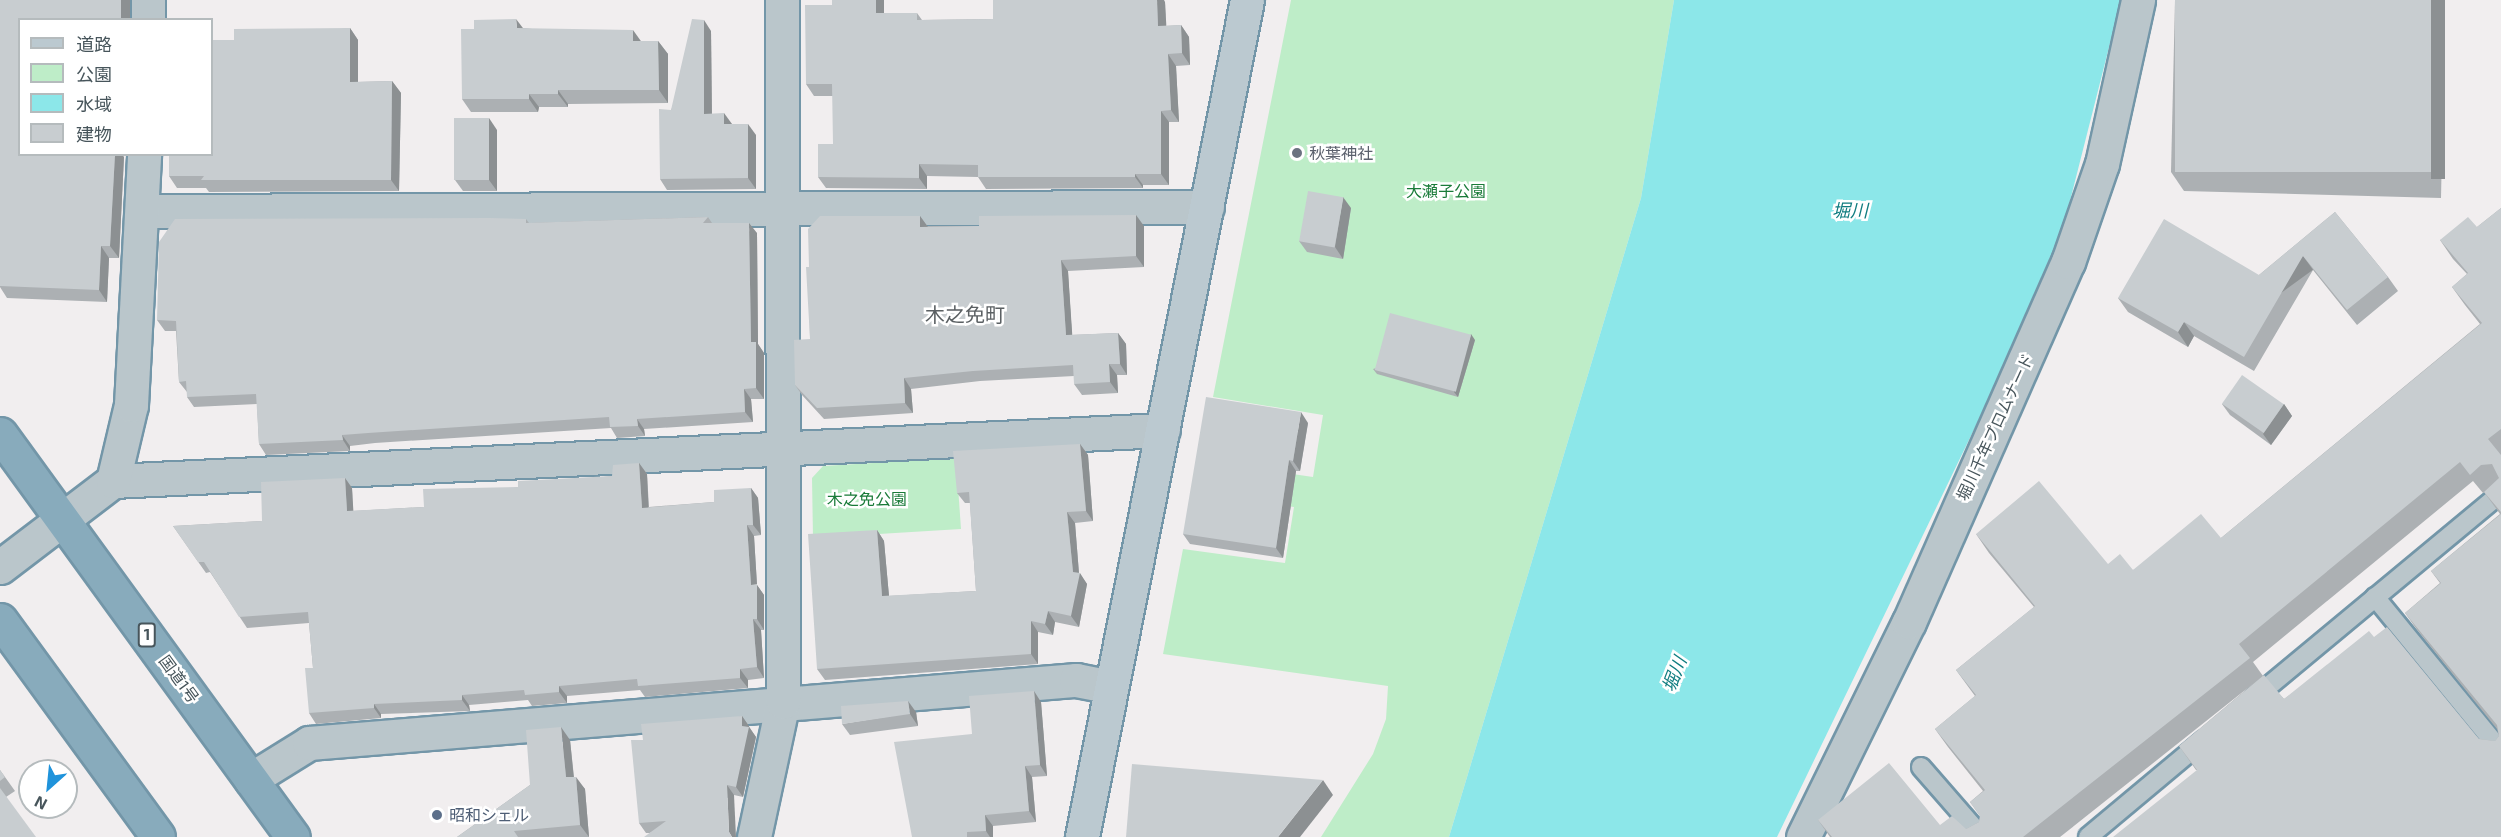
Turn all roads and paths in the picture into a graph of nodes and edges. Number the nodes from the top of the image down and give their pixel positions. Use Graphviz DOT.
graph roads {
  1 [pos="148,0"];
  2 [pos="782,0"];
  3 [pos="1247,0"];
  4 [pos="2138,0"];
  5 [pos="148,18"];
  6 [pos="144,156"];
  7 [pos="1207,207"];
  8 [pos="780,208"];
  9 [pos="142,212"];
  10 [pos="1163,430"];
  11 [pos="0,434"];
  12 [pos="785,448"];
  13 [pos="112,481"];
  14 [pos="2501,493"];
  15 [pos="63,521"];
  16 [pos="0,567"];
  17 [pos="2375,597"];
  18 [pos="0,620"];
  19 [pos="1111,687"];
  20 [pos="783,702"];
  21 [pos="2240,710"];
  22 [pos="2222,725"];
  23 [pos="2501,751"];
  24 [pos="1921,767"];
  25 [pos="251,779"];
  26 [pos="158,837"];
  27 [pos="293,837"];
  28 [pos="754,837"];
  29 [pos="1082,837"];
  30 [pos="1803,837"];
  31 [pos="1982,837"];
  32 [pos="2088,837"];
  1 -- 5 [label="street"];
  2 -- 8 [label="street"];
  3 -- 7 [label="street"];
  4 -- 30 [label="street, 堀川千年プロムナード"];
  6 -- 9 [label="street"];
  7 -- 8 [label="street"];
  7 -- 10 [label="street"];
  8 -- 9 [label="street"];
  8 -- 12 [label="street"];
  9 -- 13 [label="street"];
  10 -- 12 [label="street"];
  10 -- 19 [label="street"];
  11 -- 15 [label="highway, 国道1号 / 1"];
  12 -- 13 [label="street"];
  12 -- 20 [label="street"];
  13 -- 15 [label="street"];
  14 -- 17 [label="lane"];
  15 -- 16 [label="street"];
  15 -- 25 [label="highway, 国道1号 / 1"];
  17 -- 21 [label="lane"];
  17 -- 23 [label="lane"];
  18 -- 26 [label="highway"];
  19 -- 20 [label="street"];
  19 -- 29 [label="street"];
  20 -- 25 [label="street"];
  20 -- 28 [label="street"];
  22 -- 32 [label="lane"];
  24 -- 31 [label="lane"];
  25 -- 27 [label="highway, 国道1号 / 1"];
}
